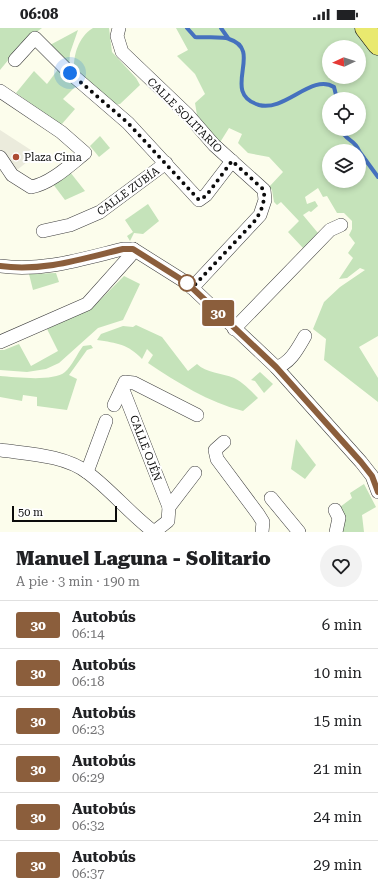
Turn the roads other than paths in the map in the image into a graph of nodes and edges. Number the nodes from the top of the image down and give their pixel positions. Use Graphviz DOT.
graph roads {
  1 [pos="119,28"];
  2 [pos="365,28"];
  3 [pos="378,45"];
  4 [pos="15,60"];
  5 [pos="0,91"];
  6 [pos="0,157"];
  7 [pos="232,161"];
  8 [pos="166,163"];
  9 [pos="341,225"];
  10 [pos="43,231"];
  11 [pos="133,249"];
  12 [pos="0,266"];
  13 [pos="192,288"];
  14 [pos="234,329"];
  15 [pos="305,336"];
  16 [pos="0,342"];
  17 [pos="276,367"];
  18 [pos="124,386"];
  19 [pos="114,405"];
  20 [pos="197,415"];
  21 [pos="106,421"];
  22 [pos="220,446"];
  23 [pos="0,450"];
  24 [pos="87,472"];
  25 [pos="195,473"];
  26 [pos="378,492"];
  27 [pos="271,498"];
  28 [pos="169,507"];
  29 [pos="335,510"];
  30 [pos="171,527"];
  31 [pos="262,527"];
  32 [pos="154,532"];
  33 [pos="299,532"];
  34 [pos="336,532"];
  1 -- 7 [label="street, CALLE SOLITARIO"];
  2 -- 3 [label="main road"];
  4 -- 8 [label="street"];
  5 -- 6 [label="street"];
  7 -- 8 [label="street"];
  7 -- 13 [label="street, CALLE SOLITARIO"];
  8 -- 10 [label="street, CALLE ZUBÍA"];
  9 -- 14 [label="street"];
  11 -- 12 [label="street"];
  11 -- 13 [label="street"];
  11 -- 16 [label="street"];
  13 -- 14 [label="street"];
  14 -- 17 [label="street"];
  15 -- 17 [label="street"];
  17 -- 26 [label="street"];
  18 -- 19 [label="street"];
  18 -- 20 [label="street"];
  18 -- 28 [label="street, CALLE OJÉN"];
  21 -- 24 [label="street"];
  22 -- 31 [label="street"];
  23 -- 24 [label="street"];
  24 -- 32 [label="street"];
  25 -- 28 [label="street"];
  27 -- 33 [label="street"];
  28 -- 30 [label="street"];
  29 -- 34 [label="street"];
  30 -- 32 [label="street"];
}
